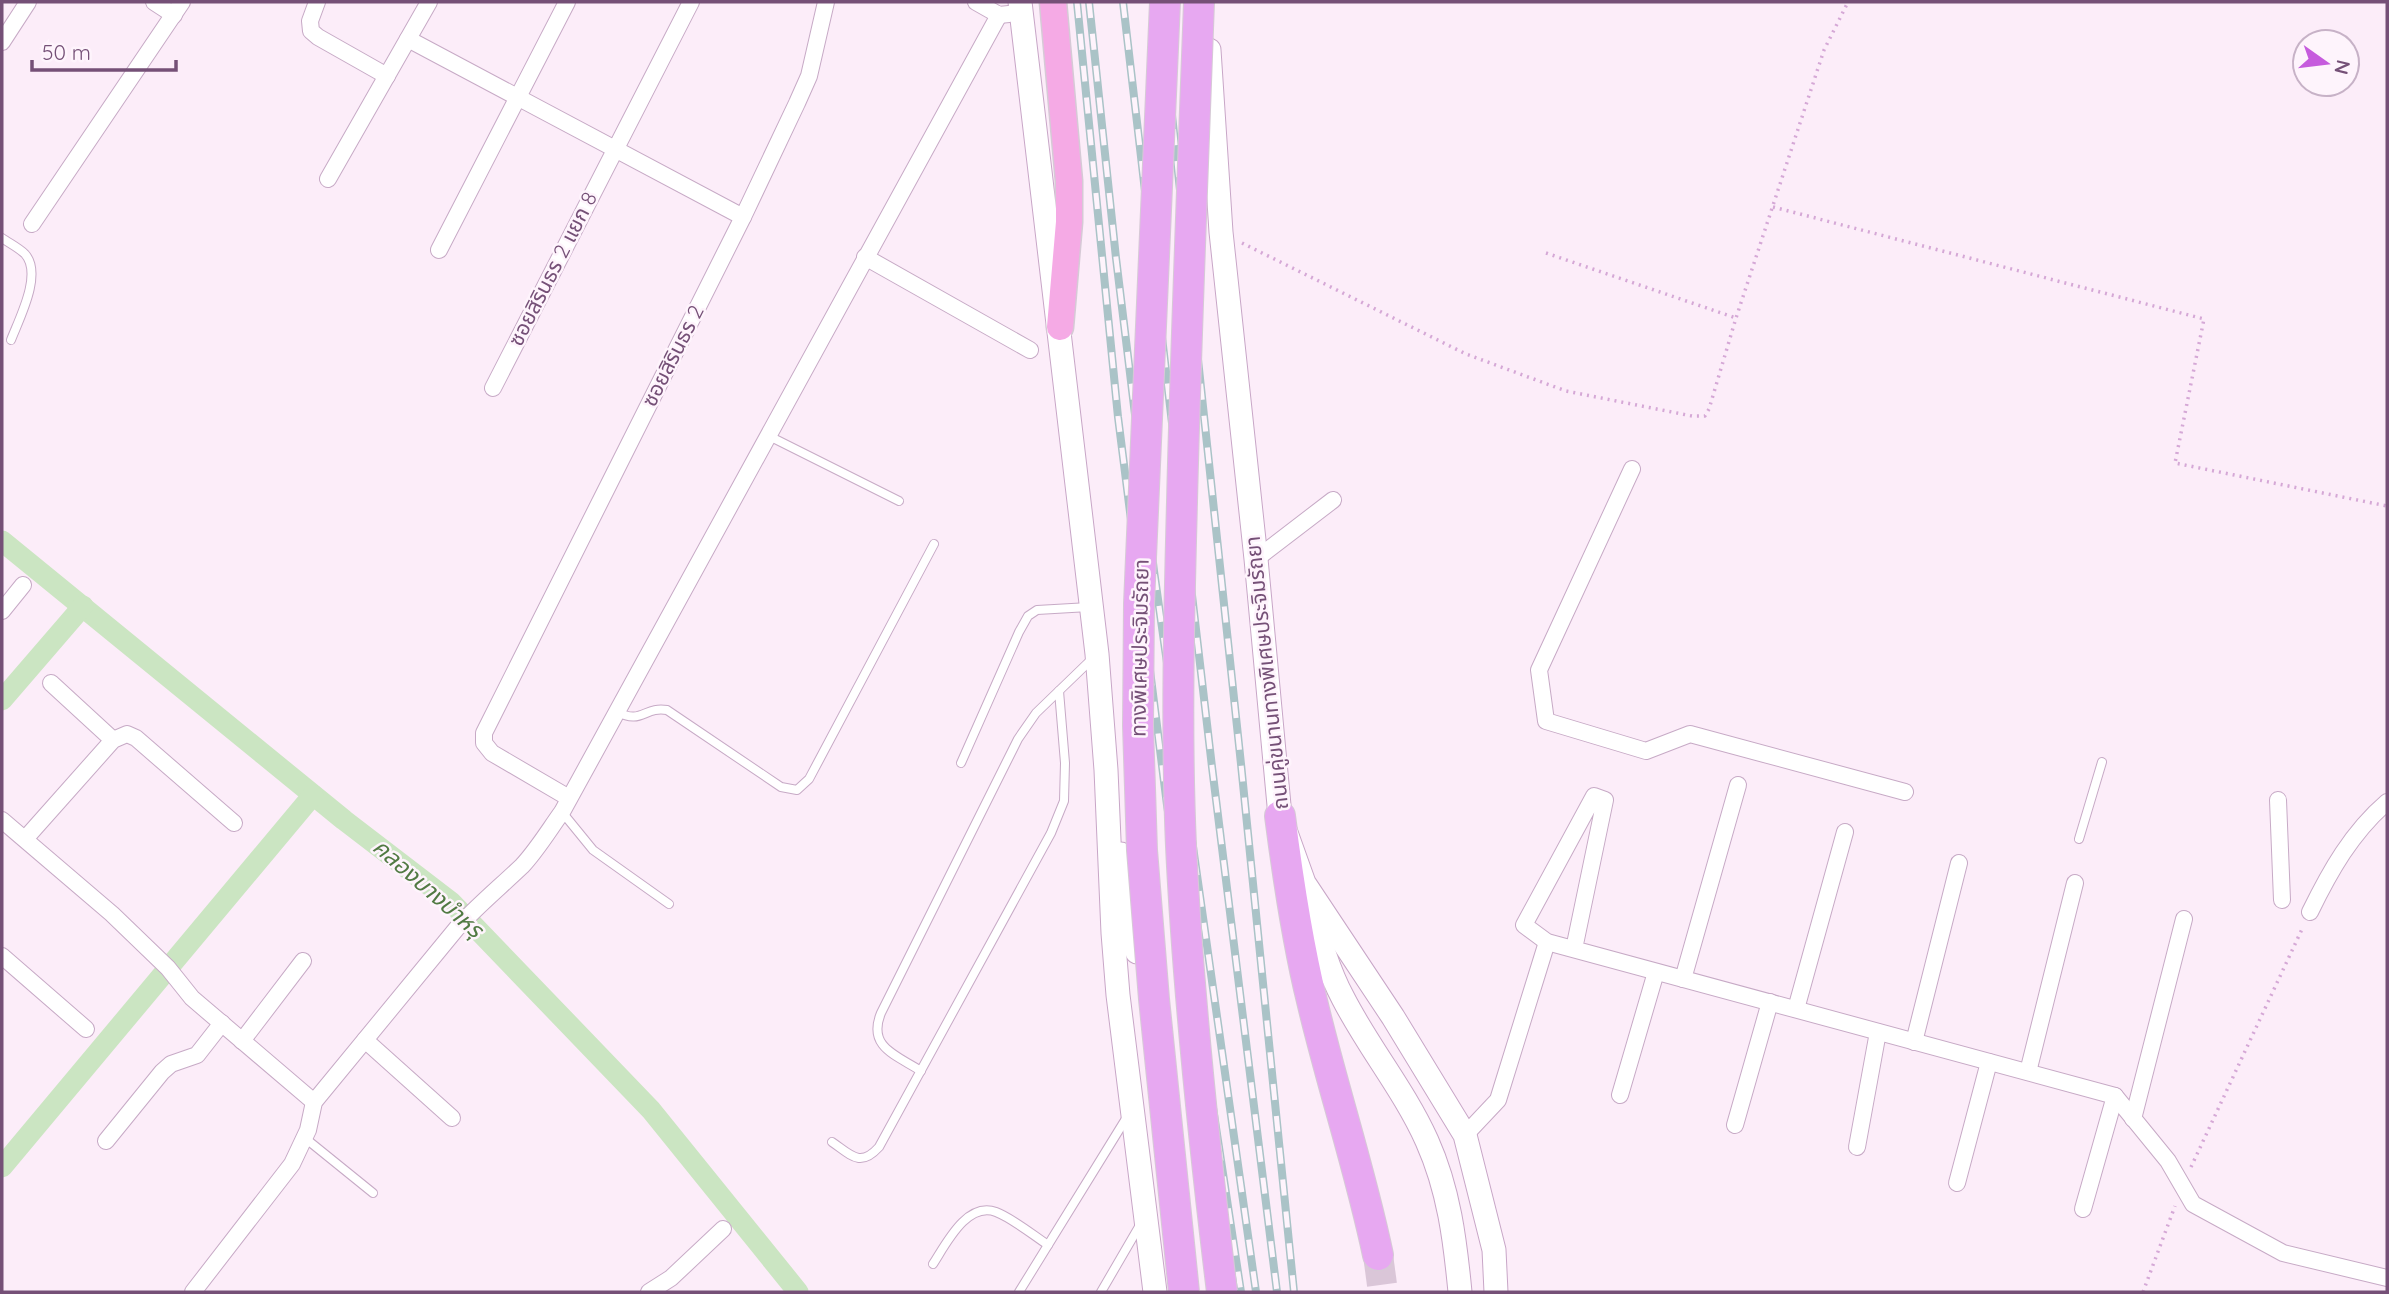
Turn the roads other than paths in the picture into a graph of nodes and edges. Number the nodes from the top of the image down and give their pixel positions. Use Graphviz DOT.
graph roads {
  1 [pos="29,2"];
  2 [pos="154,2"];
  3 [pos="317,2"];
  4 [pos="429,2"];
  5 [pos="567,2"];
  6 [pos="691,2"];
  7 [pos="826,2"];
  8 [pos="976,2"];
  9 [pos="1053,2"];
  10 [pos="1165,2"];
  11 [pos="1199,2"];
  12 [pos="1205,2"];
  13 [pos="178,9"];
  14 [pos="1014,10"];
  15 [pos="408,39"];
  16 [pos="2,42"];
  17 [pos="387,76"];
  18 [pos="516,98"];
  19 [pos="614,150"];
  20 [pos="328,179"];
  21 [pos="743,217"];
  22 [pos="32,224"];
  23 [pos="2,238"];
  24 [pos="439,250"];
  25 [pos="865,257"];
  26 [pos="1060,327"];
  27 [pos="11,340"];
  28 [pos="1030,351"];
  29 [pos="493,388"];
  30 [pos="767,435"];
  31 [pos="1632,469"];
  32 [pos="1333,500"];
  33 [pos="899,501"];
  34 [pos="934,544"];
  35 [pos="1256,559"];
  36 [pos="23,585"];
  37 [pos="1092,607"];
  38 [pos="2,611"];
  39 [pos="1097,654"];
  40 [pos="51,683"];
  41 [pos="1059,691"];
  42 [pos="618,712"];
  43 [pos="113,740"];
  44 [pos="2102,762"];
  45 [pos="961,763"];
  46 [pos="1106,770"];
  47 [pos="1738,785"];
  48 [pos="1905,792"];
  49 [pos="2278,800"];
  50 [pos="2387,802"];
  51 [pos="565,805"];
  52 [pos="1280,816"];
  53 [pos="2,820"];
  54 [pos="234,823"];
  55 [pos="1844,832"];
  56 [pos="25,839"];
  57 [pos="2079,839"];
  58 [pos="1959,863"];
  59 [pos="1304,883"];
  60 [pos="2075,883"];
  61 [pos="2282,900"];
  62 [pos="669,904"];
  63 [pos="2310,912"];
  64 [pos="2184,919"];
  65 [pos="1547,942"];
  66 [pos="1574,949"];
  67 [pos="2,956"];
  68 [pos="303,961"];
  69 [pos="1656,972"];
  70 [pos="1683,979"];
  71 [pos="1770,1002"];
  72 [pos="1796,1009"];
  73 [pos="222,1023"];
  74 [pos="86,1029"];
  75 [pos="1878,1032"];
  76 [pos="365,1040"];
  77 [pos="242,1041"];
  78 [pos="1914,1042"];
  79 [pos="1989,1062"];
  80 [pos="921,1071"];
  81 [pos="2028,1072"];
  82 [pos="1620,1095"];
  83 [pos="2115,1096"];
  84 [pos="314,1102"];
  85 [pos="1132,1108"];
  86 [pos="452,1118"];
  87 [pos="2133,1119"];
  88 [pos="1735,1125"];
  89 [pos="1465,1135"];
  90 [pos="305,1138"];
  91 [pos="106,1141"];
  92 [pos="832,1142"];
  93 [pos="1857,1147"];
  94 [pos="1957,1182"];
  95 [pos="373,1193"];
  96 [pos="2083,1209"];
  97 [pos="1145,1217"];
  98 [pos="723,1229"];
  99 [pos="1048,1245"];
  100 [pos="1378,1255"];
  101 [pos="933,1264"];
  102 [pos="2387,1278"];
  103 [pos="193,1292"];
  104 [pos="649,1292"];
  105 [pos="1019,1292"];
  106 [pos="1101,1292"];
  107 [pos="1155,1292"];
  108 [pos="1175,1292"];
  109 [pos="1184,1292"];
  110 [pos="1222,1292"];
  111 [pos="1460,1292"];
  112 [pos="1496,1292"];
  1 -- 16 [label="street"];
  2 -- 13 [label="street"];
  3 -- 17 [label="street"];
  4 -- 15 [label="street"];
  5 -- 18 [label="street"];
  6 -- 19 [label="street, ซอยสิรินธร 2 แยก 8"];
  7 -- 21 [label="street, ซอยสิรินธร 2"];
  8 -- 14 [label="street"];
  9 -- 26 [label="main road"];
  10 -- 109 [label="highway, ทางพิเศษประจิมรัถยา, bridge"];
  11 -- 110 [label="highway, ทางพิเศษประจิมรัถยา, bridge"];
  12 -- 35 [label="main road, ถนนคู่ขนานทางพิเศษประจิมรัถยา"];
  13 -- 22 [label="street"];
  14 -- 25 [label="street"];
  14 -- 26 [label="main road"];
  15 -- 17 [label="street"];
  15 -- 18 [label="street"];
  17 -- 20 [label="street"];
  18 -- 19 [label="street"];
  18 -- 24 [label="street"];
  19 -- 21 [label="street"];
  19 -- 29 [label="street, ซอยสิรินธร 2 แยก 8"];
  21 -- 51 [label="street, ซอยสิรินธร 2"];
  23 -- 27 [label="lane"];
  25 -- 28 [label="street"];
  25 -- 30 [label="street"];
  26 -- 37 [label="main road"];
  30 -- 33 [label="lane"];
  30 -- 42 [label="street"];
  31 -- 48 [label="street"];
  32 -- 35 [label="street"];
  34 -- 42 [label="lane"];
  35 -- 52 [label="main road, ถนนคู่ขนานทางพิเศษประจิมรัถยา"];
  36 -- 38 [label="street"];
  37 -- 39 [label="main road"];
  37 -- 45 [label="lane"];
  39 -- 41 [label="lane"];
  39 -- 46 [label="main road"];
  40 -- 43 [label="street"];
  41 -- 80 [label="lane"];
  41 -- 80 [label="lane"];
  42 -- 51 [label="street"];
  43 -- 54 [label="street"];
  43 -- 56 [label="street"];
  44 -- 57 [label="lane"];
  46 -- 85 [label="main road"];
  46 -- 108 [label="main road"];
  47 -- 70 [label="street"];
  49 -- 61 [label="street"];
  50 -- 63 [label="street"];
  51 -- 62 [label="lane"];
  51 -- 76 [label="street"];
  52 -- 59 [label="main road, ถนนคู่ขนานทางพิเศษประจิมรัถยา"];
  52 -- 100 [label="highway"];
  53 -- 56 [label="street"];
  55 -- 72 [label="street"];
  56 -- 73 [label="street"];
  58 -- 78 [label="street"];
  59 -- 89 [label="main road, ถนนคู่ขนานทางพิเศษประจิมรัถยา"];
  59 -- 111 [label="main road"];
  60 -- 81 [label="street"];
  64 -- 87 [label="street"];
  65 -- 66 [label="street"];
  65 -- 66 [label="street"];
  65 -- 89 [label="street"];
  66 -- 69 [label="street"];
  67 -- 74 [label="street"];
  68 -- 77 [label="street"];
  69 -- 70 [label="street"];
  69 -- 82 [label="street"];
  70 -- 71 [label="street"];
  71 -- 72 [label="street"];
  71 -- 88 [label="street"];
  72 -- 75 [label="street"];
  73 -- 77 [label="street"];
  73 -- 91 [label="street"];
  75 -- 78 [label="street"];
  75 -- 93 [label="street"];
  76 -- 84 [label="street"];
  76 -- 86 [label="street"];
  77 -- 84 [label="street"];
  78 -- 79 [label="street"];
  79 -- 81 [label="street"];
  79 -- 94 [label="street"];
  80 -- 92 [label="lane"];
  81 -- 83 [label="street"];
  83 -- 87 [label="street"];
  83 -- 96 [label="street"];
  84 -- 90 [label="street"];
  85 -- 97 [label="main road"];
  85 -- 99 [label="lane"];
  87 -- 102 [label="street"];
  89 -- 112 [label="main road, ถนนคู่ขนานทางพิเศษประจิมรัถยา"];
  90 -- 95 [label="lane"];
  90 -- 103 [label="street"];
  97 -- 106 [label="lane"];
  97 -- 107 [label="main road"];
  98 -- 104 [label="street"];
  99 -- 101 [label="lane"];
  99 -- 105 [label="lane"];
}
